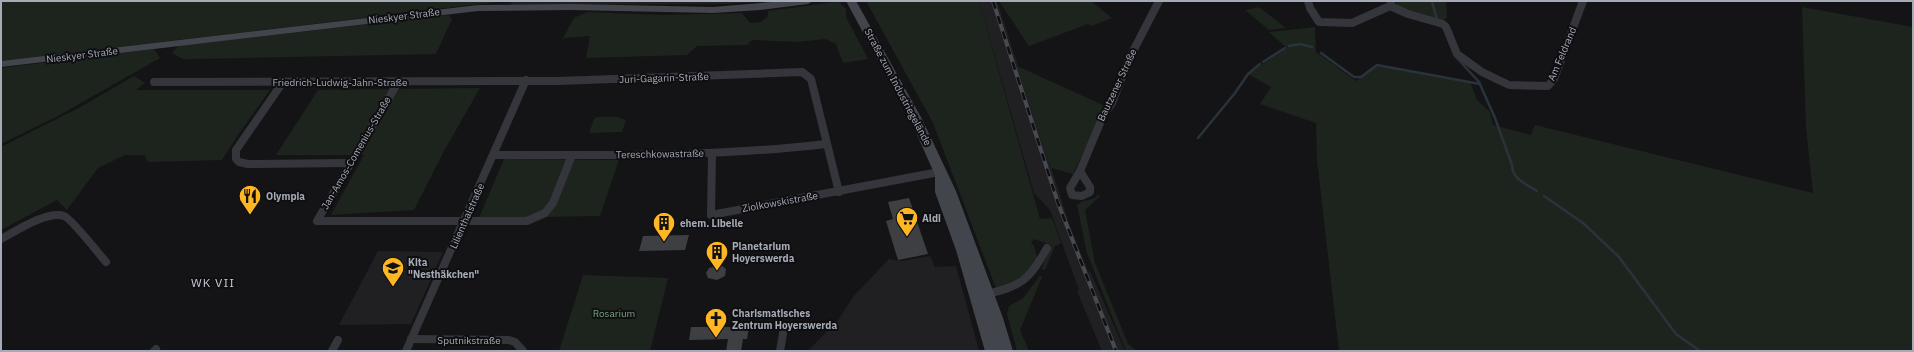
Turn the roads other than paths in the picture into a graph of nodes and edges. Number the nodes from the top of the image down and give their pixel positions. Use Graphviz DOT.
graph roads {
  1 [pos="808,1"];
  2 [pos="851,1"];
  3 [pos="1159,1"];
  4 [pos="1308,1"];
  5 [pos="1583,1"];
  6 [pos="1390,3"];
  7 [pos="585,4"];
  8 [pos="1,64"];
  9 [pos="526,80"];
  10 [pos="154,82"];
  11 [pos="283,82"];
  12 [pos="398,82"];
  13 [pos="826,144"];
  14 [pos="712,154"];
  15 [pos="494,155"];
  16 [pos="572,155"];
  17 [pos="349,163"];
  18 [pos="1080,171"];
  19 [pos="940,174"];
  20 [pos="839,192"];
  21 [pos="465,221"];
  22 [pos="1,239"];
  23 [pos="1047,248"];
  24 [pos="106,262"];
  25 [pos="982,295"];
  26 [pos="784,328"];
  27 [pos="411,339"];
  28 [pos="338,340"];
  29 [pos="332,351"];
  30 [pos="406,351"];
  31 [pos="523,351"];
  32 [pos="780,351"];
  33 [pos="992,351"];
  34 [pos="1006,351"];
  1 -- 7 [label="main road, Nieskyer Straße"];
  2 -- 19 [label="main road, Straße zum Industriegelände"];
  3 -- 18 [label="street, Bautzener Straße"];
  4 -- 6 [label="street"];
  5 -- 6 [label="street, Am Feldrand"];
  7 -- 8 [label="main road, Nieskyer Straße"];
  9 -- 12 [label="street, Friedrich-Ludwig-Jahn-Straße"];
  9 -- 13 [label="street, Juri-Gagarin-Straße"];
  9 -- 15 [label="street, Lilienthalstraße"];
  10 -- 11 [label="street, Friedrich-Ludwig-Jahn-Straße"];
  11 -- 12 [label="street, Friedrich-Ludwig-Jahn-Straße"];
  11 -- 17 [label="street"];
  12 -- 17 [label="street, Jan-Amos-Comenius-Straße"];
  13 -- 14 [label="street, Tereschkowastraße"];
  13 -- 20 [label="street"];
  14 -- 16 [label="street, Tereschkowastraße"];
  14 -- 20 [label="street, Ziolkowskistraße"];
  15 -- 16 [label="street, Tereschkowastraße"];
  15 -- 21 [label="street, Lilienthalstraße"];
  16 -- 21 [label="street"];
  17 -- 21 [label="street, Jan-Amos-Comenius-Straße"];
  19 -- 20 [label="street, Ziolkowskistraße"];
  19 -- 25 [label="main road, Straße zum Industriegelände"];
  21 -- 27 [label="street, Lilienthalstraße"];
  22 -- 24 [label="street"];
  23 -- 25 [label="street"];
  25 -- 33 [label="main road"];
  25 -- 34 [label="main road"];
  26 -- 32 [label="street"];
  27 -- 30 [label="street, Lilienthalstraße"];
  27 -- 31 [label="street, Sputnikstraße"];
  28 -- 29 [label="street"];
}
